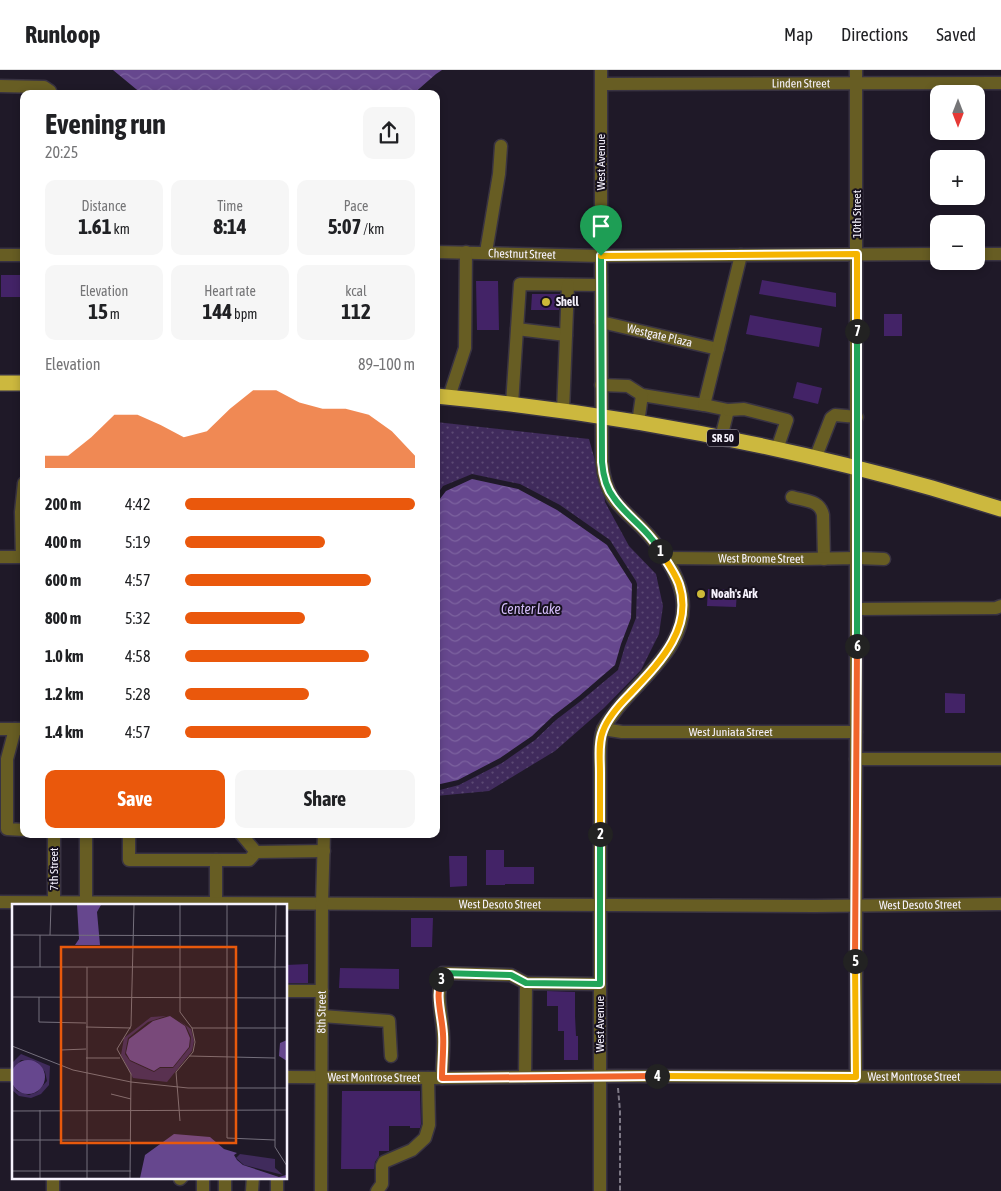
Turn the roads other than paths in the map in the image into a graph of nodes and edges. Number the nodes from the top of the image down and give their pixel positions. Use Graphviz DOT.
graph roads {
  1 [pos="602,70"];
  2 [pos="856,77"];
  3 [pos="1001,83"];
  4 [pos="602,84"];
  5 [pos="0,86"];
  6 [pos="47,90"];
  7 [pos="501,146"];
  8 [pos="440,252"];
  9 [pos="466,252"];
  10 [pos="486,252"];
  11 [pos="857,254"];
  12 [pos="930,254"];
  13 [pos="985,254"];
  14 [pos="1001,254"];
  15 [pos="0,255"];
  16 [pos="20,255"];
  17 [pos="741,255"];
  18 [pos="601,256"];
  19 [pos="568,285"];
  20 [pos="601,285"];
  21 [pos="601,322"];
  22 [pos="517,329"];
  23 [pos="566,335"];
  24 [pos="718,349"];
  25 [pos="0,384"];
  26 [pos="20,384"];
  27 [pos="601,385"];
  28 [pos="642,395"];
  29 [pos="442,397"];
  30 [pos="512,404"];
  31 [pos="704,405"];
  32 [pos="728,410"];
  33 [pos="564,411"];
  34 [pos="602,417"];
  35 [pos="857,417"];
  36 [pos="638,423"];
  37 [pos="721,438"];
  38 [pos="777,450"];
  39 [pos="815,458"];
  40 [pos="857,469"];
  41 [pos="792,497"];
  42 [pos="1001,509"];
  43 [pos="0,557"];
  44 [pos="20,557"];
  45 [pos="664,558"];
  46 [pos="857,558"];
  47 [pos="824,559"];
  48 [pos="884,559"];
  49 [pos="1001,606"];
  50 [pos="857,609"];
  51 [pos="0,729"];
  52 [pos="19,729"];
  53 [pos="603,729"];
  54 [pos="856,732"];
  55 [pos="856,759"];
  56 [pos="1001,759"];
  57 [pos="20,830"];
  58 [pos="54,838"];
  59 [pos="86,838"];
  60 [pos="129,838"];
  61 [pos="244,838"];
  62 [pos="324,838"];
  63 [pos="324,851"];
  64 [pos="256,852"];
  65 [pos="216,860"];
  66 [pos="1001,900"];
  67 [pos="0,902"];
  68 [pos="86,902"];
  69 [pos="54,903"];
  70 [pos="146,903"];
  71 [pos="216,903"];
  72 [pos="322,903"];
  73 [pos="1001,904"];
  74 [pos="600,905"];
  75 [pos="855,905"];
  76 [pos="526,983"];
  77 [pos="600,984"];
  78 [pos="288,991"];
  79 [pos="322,991"];
  80 [pos="322,1016"];
  81 [pos="391,1056"];
  82 [pos="600,1076"];
  83 [pos="288,1077"];
  84 [pos="322,1077"];
  85 [pos="525,1077"];
  86 [pos="856,1077"];
  87 [pos="428,1078"];
  88 [pos="442,1078"];
  89 [pos="1001,1078"];
  90 [pos="54,1178"];
  91 [pos="203,1178"];
  92 [pos="226,1178"];
  93 [pos="253,1178"];
  94 [pos="277,1178"];
  95 [pos="54,1191"];
  96 [pos="203,1191"];
  97 [pos="225,1191"];
  98 [pos="252,1191"];
  99 [pos="277,1191"];
  100 [pos="322,1191"];
  101 [pos="377,1191"];
  102 [pos="600,1191"];
  1 -- 4 [label="street, West Avenue"];
  2 -- 3 [label="street, Linden Street"];
  2 -- 4 [label="street, Linden Street"];
  2 -- 11 [label="street, 10th Street"];
  4 -- 18 [label="street, West Avenue"];
  5 -- 6 [label="street"];
  7 -- 10 [label="street"];
  8 -- 9 [label="street, Chestnut Street"];
  9 -- 10 [label="street, Chestnut Street"];
  9 -- 29 [label="street"];
  10 -- 18 [label="street, Chestnut Street"];
  11 -- 12 [label="street, Chestnut Street"];
  11 -- 17 [label="street, Chestnut Street"];
  11 -- 35 [label="street, 10th Street"];
  13 -- 14 [label="street"];
  15 -- 16 [label="street"];
  17 -- 18 [label="street, Chestnut Street"];
  17 -- 24 [label="street"];
  18 -- 20 [label="street, West Avenue"];
  19 -- 20 [label="street"];
  19 -- 22 [label="street"];
  19 -- 23 [label="street"];
  20 -- 21 [label="street, West Avenue"];
  21 -- 24 [label="street, Westgate Plaza"];
  21 -- 27 [label="street, West Avenue"];
  22 -- 23 [label="street"];
  22 -- 30 [label="street"];
  23 -- 33 [label="street"];
  24 -- 31 [label="street"];
  25 -- 26 [label="highway"];
  27 -- 28 [label="street"];
  27 -- 34 [label="street, West Avenue"];
  28 -- 31 [label="street"];
  28 -- 36 [label="street"];
  29 -- 30 [label="highway, SR 50"];
  30 -- 33 [label="highway, SR 50"];
  31 -- 32 [label="street"];
  32 -- 37 [label="street"];
  32 -- 38 [label="street"];
  33 -- 34 [label="highway, SR 50"];
  34 -- 36 [label="highway, SR 50"];
  34 -- 45 [label="street, West Avenue"];
  35 -- 39 [label="street"];
  35 -- 40 [label="street, 10th Street"];
  36 -- 37 [label="highway, SR 50"];
  37 -- 38 [label="highway, SR 50"];
  38 -- 39 [label="highway, SR 50"];
  39 -- 40 [label="highway, SR 50"];
  40 -- 42 [label="highway, SR 50"];
  40 -- 46 [label="street, 10th Street"];
  41 -- 47 [label="street"];
  43 -- 44 [label="street"];
  45 -- 47 [label="street, West Broome Street"];
  45 -- 53 [label="street, West Avenue"];
  46 -- 47 [label="street, West Broome Street"];
  46 -- 48 [label="street, West Broome Street"];
  46 -- 50 [label="street, 10th Street"];
  49 -- 50 [label="street"];
  50 -- 54 [label="street, 10th Street"];
  51 -- 52 [label="street"];
  52 -- 57 [label="street"];
  53 -- 54 [label="street, West Juniata Street"];
  53 -- 74 [label="street, West Avenue"];
  54 -- 55 [label="street, 10th Street"];
  55 -- 56 [label="street"];
  55 -- 75 [label="street, 10th Street"];
  58 -- 69 [label="street, 7th Street"];
  59 -- 68 [label="street"];
  60 -- 65 [label="street"];
  61 -- 64 [label="street"];
  62 -- 63 [label="street, 8th Street"];
  63 -- 64 [label="street"];
  63 -- 72 [label="street, 8th Street"];
  64 -- 65 [label="street"];
  65 -- 71 [label="street"];
  66 -- 73 [label="street"];
  67 -- 69 [label="street, West Desoto Street"];
  68 -- 69 [label="street, West Desoto Street"];
  68 -- 70 [label="street, West Desoto Street"];
  70 -- 71 [label="street, West Desoto Street"];
  71 -- 72 [label="street, West Desoto Street"];
  72 -- 74 [label="street, West Desoto Street"];
  72 -- 79 [label="street, 8th Street"];
  73 -- 75 [label="street, West Desoto Street"];
  74 -- 75 [label="street, West Desoto Street"];
  74 -- 77 [label="street, West Avenue"];
  75 -- 86 [label="street, 10th Street"];
  76 -- 77 [label="street"];
  76 -- 85 [label="street"];
  76 -- 88 [label="street"];
  77 -- 82 [label="street, West Avenue"];
  78 -- 79 [label="street"];
  79 -- 80 [label="street, 8th Street"];
  80 -- 81 [label="street"];
  80 -- 84 [label="street, 8th Street"];
  82 -- 85 [label="street, West Montrose Street"];
  82 -- 86 [label="street, West Montrose Street"];
  82 -- 102 [label="street, West Avenue"];
  83 -- 84 [label="street, West Montrose Street"];
  84 -- 87 [label="street, West Montrose Street"];
  84 -- 100 [label="street, 8th Street"];
  85 -- 88 [label="street, West Montrose Street"];
  86 -- 89 [label="street, West Montrose Street"];
  87 -- 88 [label="street, West Montrose Street"];
  87 -- 101 [label="street"];
  90 -- 95 [label="street"];
  91 -- 96 [label="street"];
  92 -- 97 [label="street"];
  93 -- 98 [label="street"];
  94 -- 99 [label="street"];
}
